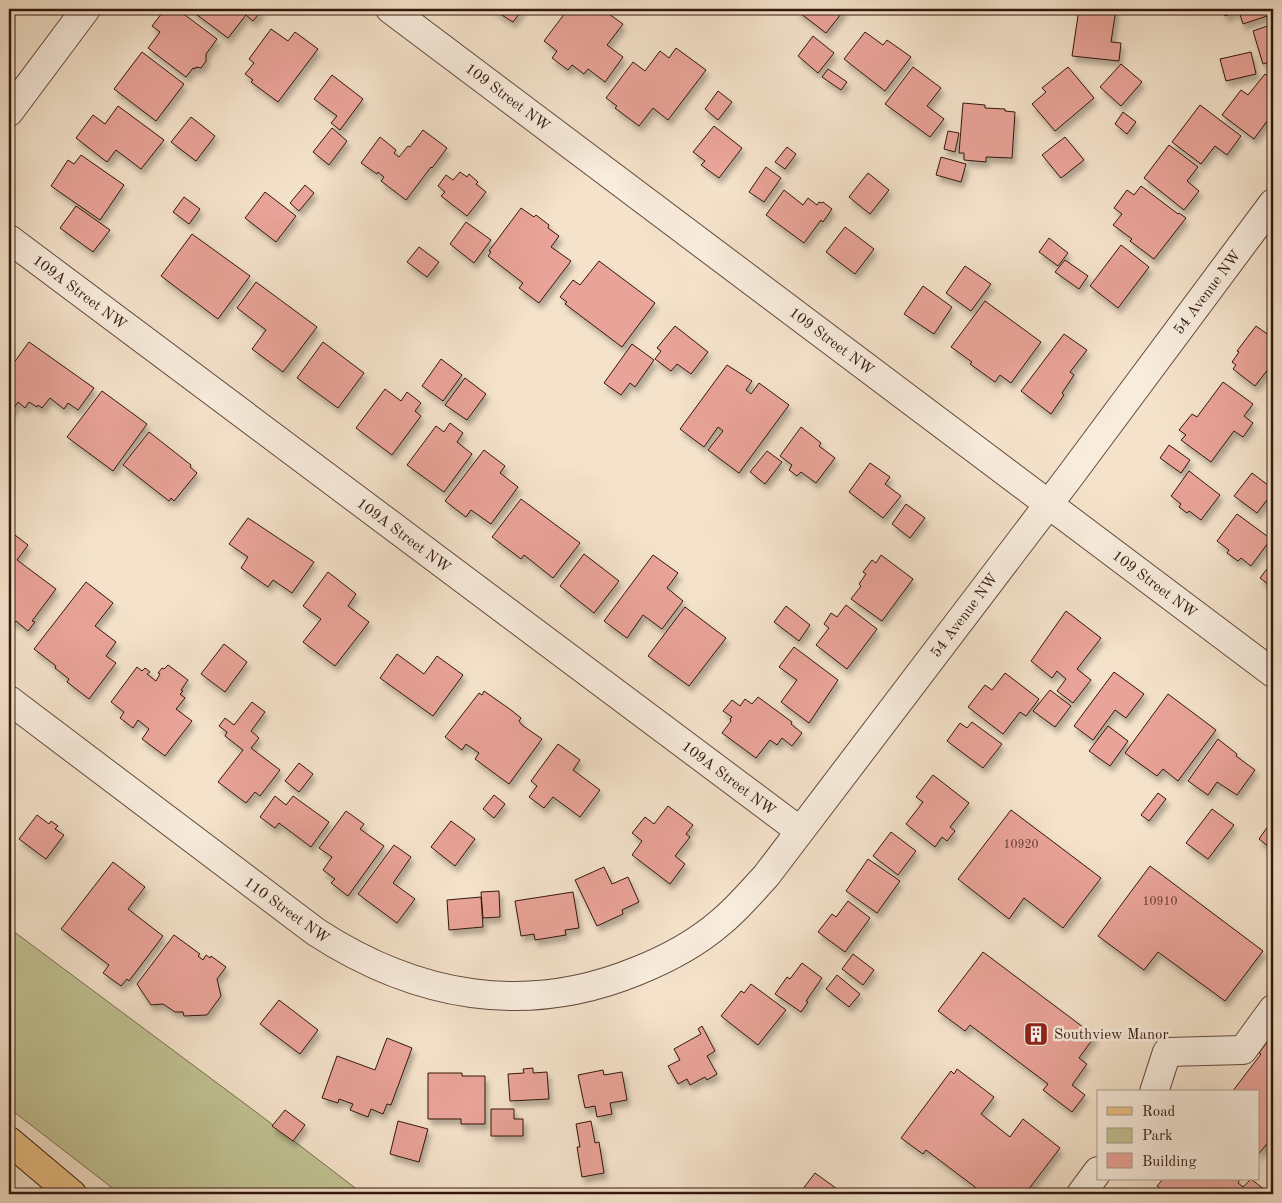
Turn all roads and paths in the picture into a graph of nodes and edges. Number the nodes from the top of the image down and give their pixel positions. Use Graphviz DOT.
graph roads {
  1 [pos="86,9"];
  2 [pos="390,9"];
  3 [pos="9,112"];
  4 [pos="1273,204"];
  5 [pos="9,239"];
  6 [pos="1048,504"];
  7 [pos="1273,673"];
  8 [pos="9,700"];
  9 [pos="800,831"];
  10 [pos="613,981"];
  11 [pos="1273,1009"];
  12 [pos="1155,1090"];
  13 [pos="9,1141"];
  14 [pos="72,1194"];
  1 -- 3 [label="street"];
  2 -- 6 [label="street, 109 Street NW"];
  4 -- 6 [label="street, 54 Avenue NW"];
  5 -- 9 [label="street, 109A Street NW"];
  6 -- 7 [label="street, 109 Street NW"];
  6 -- 9 [label="street, 54 Avenue NW"];
  8 -- 10 [label="street, 110 Street NW"];
  9 -- 10 [label="street, 54 Avenue NW"];
  11 -- 12 [label="street"];
  13 -- 14 [label="main road"];
}
